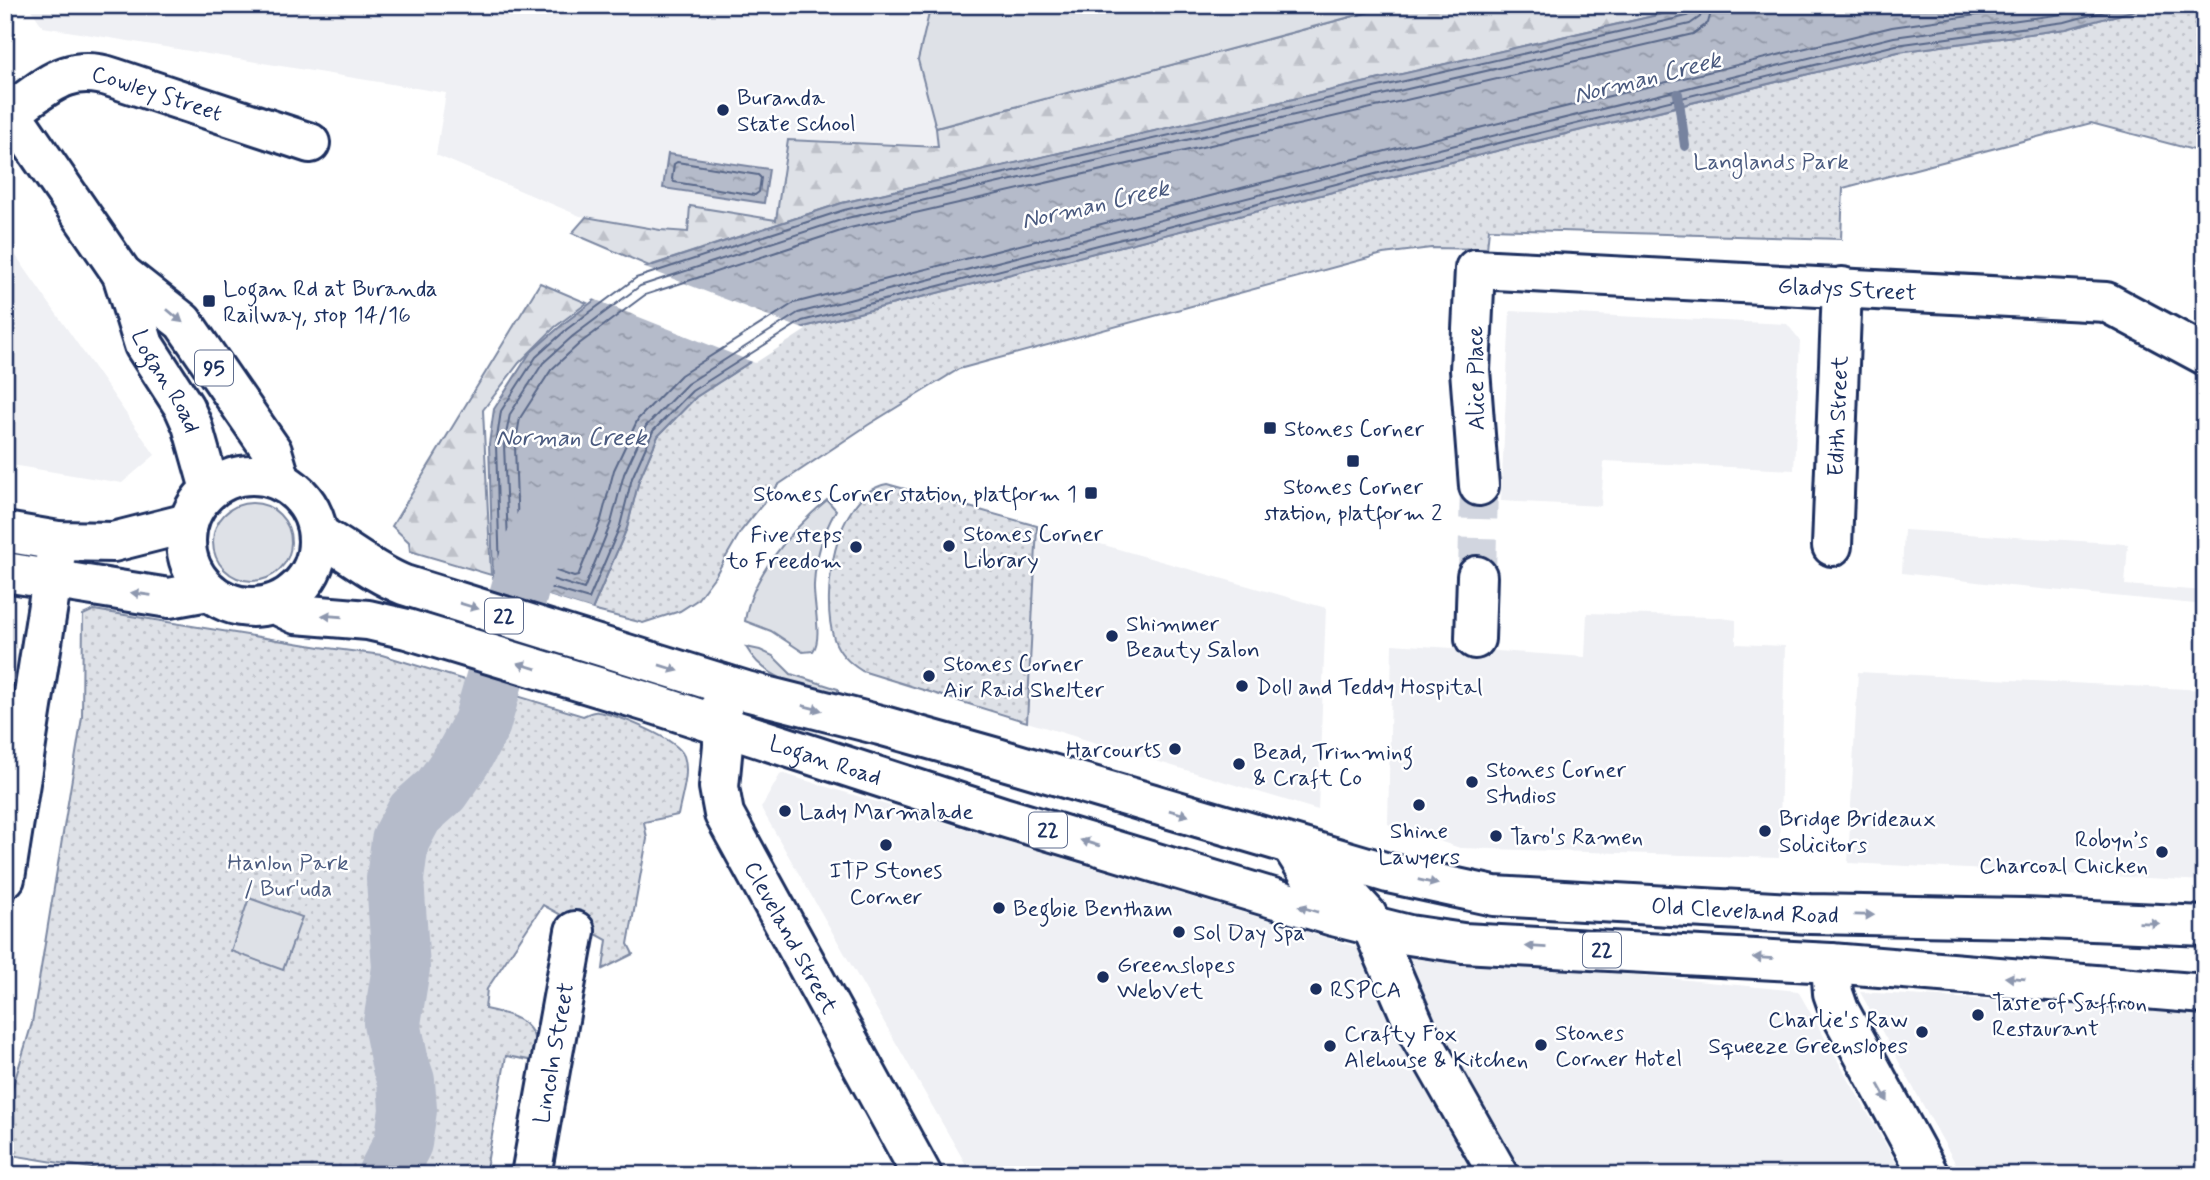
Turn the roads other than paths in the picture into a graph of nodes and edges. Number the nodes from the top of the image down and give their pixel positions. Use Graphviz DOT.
graph roads {
  1 [pos="8,108"];
  2 [pos="310,143"];
  3 [pos="1475,270"];
  4 [pos="122,274"];
  5 [pos="1842,287"];
  6 [pos="2205,355"];
  7 [pos="281,481"];
  8 [pos="1479,486"];
  9 [pos="210,489"];
  10 [pos="188,523"];
  11 [pos="5,532"];
  12 [pos="319,535"];
  13 [pos="58,541"];
  14 [pos="1832,547"];
  15 [pos="5,572"];
  16 [pos="1477,576"];
  17 [pos="53,580"];
  18 [pos="208,591"];
  19 [pos="275,604"];
  20 [pos="1475,639"];
  21 [pos="722,684"];
  22 [pos="724,726"];
  23 [pos="1291,845"];
  24 [pos="5,878"];
  25 [pos="1374,926"];
  26 [pos="2205,926"];
  27 [pos="575,931"];
  28 [pos="1832,962"];
  29 [pos="2205,994"];
  30 [pos="531,1175"];
  31 [pos="922,1175"];
  32 [pos="1499,1175"];
  33 [pos="1929,1175"];
  1 -- 2 [label="main road, Cowley Street"];
  1 -- 4 [label="main road, Logan Road / 95"];
  3 -- 5 [label="main road, Gladys Street"];
  3 -- 8 [label="main road, Alice Place"];
  4 -- 7 [label="main road, Logan Road / 95, one-way"];
  4 -- 9 [label="main road, Logan Road / 95"];
  5 -- 6 [label="main road, Gladys Street"];
  5 -- 14 [label="main road, Edith Street"];
  7 -- 9 [label="main road"];
  7 -- 12 [label="main road"];
  9 -- 10 [label="main road"];
  10 -- 13 [label="main road"];
  10 -- 18 [label="main road"];
  11 -- 13 [label="main road"];
  12 -- 19 [label="main road"];
  12 -- 21 [label="main road, Logan Road / 22, one-way"];
  13 -- 17 [label="main road"];
  15 -- 17 [label="main road"];
  16 -- 20 [label="main road"];
  18 -- 17 [label="main road, one-way"];
  17 -- 24 [label="main road"];
  18 -- 19 [label="main road, 22"];
  22 -- 19 [label="main road, Logan Road / 22, one-way"];
  21 -- 22 [label="main road, Cleveland Street"];
  21 -- 23 [label="main road, Logan Road / 22, one-way"];
  25 -- 22 [label="main road, Logan Road / 22, one-way"];
  22 -- 31 [label="main road, Cleveland Street"];
  23 -- 25 [label="main road"];
  23 -- 26 [label="main road, Old Cleveland Road / 22, one-way"];
  28 -- 25 [label="main road, 22, one-way"];
  25 -- 32 [label="main road"];
  27 -- 30 [label="main road, Lincoln Street"];
  29 -- 28 [label="main road, 22, one-way"];
  28 -- 33 [label="main road, one-way"];
}
